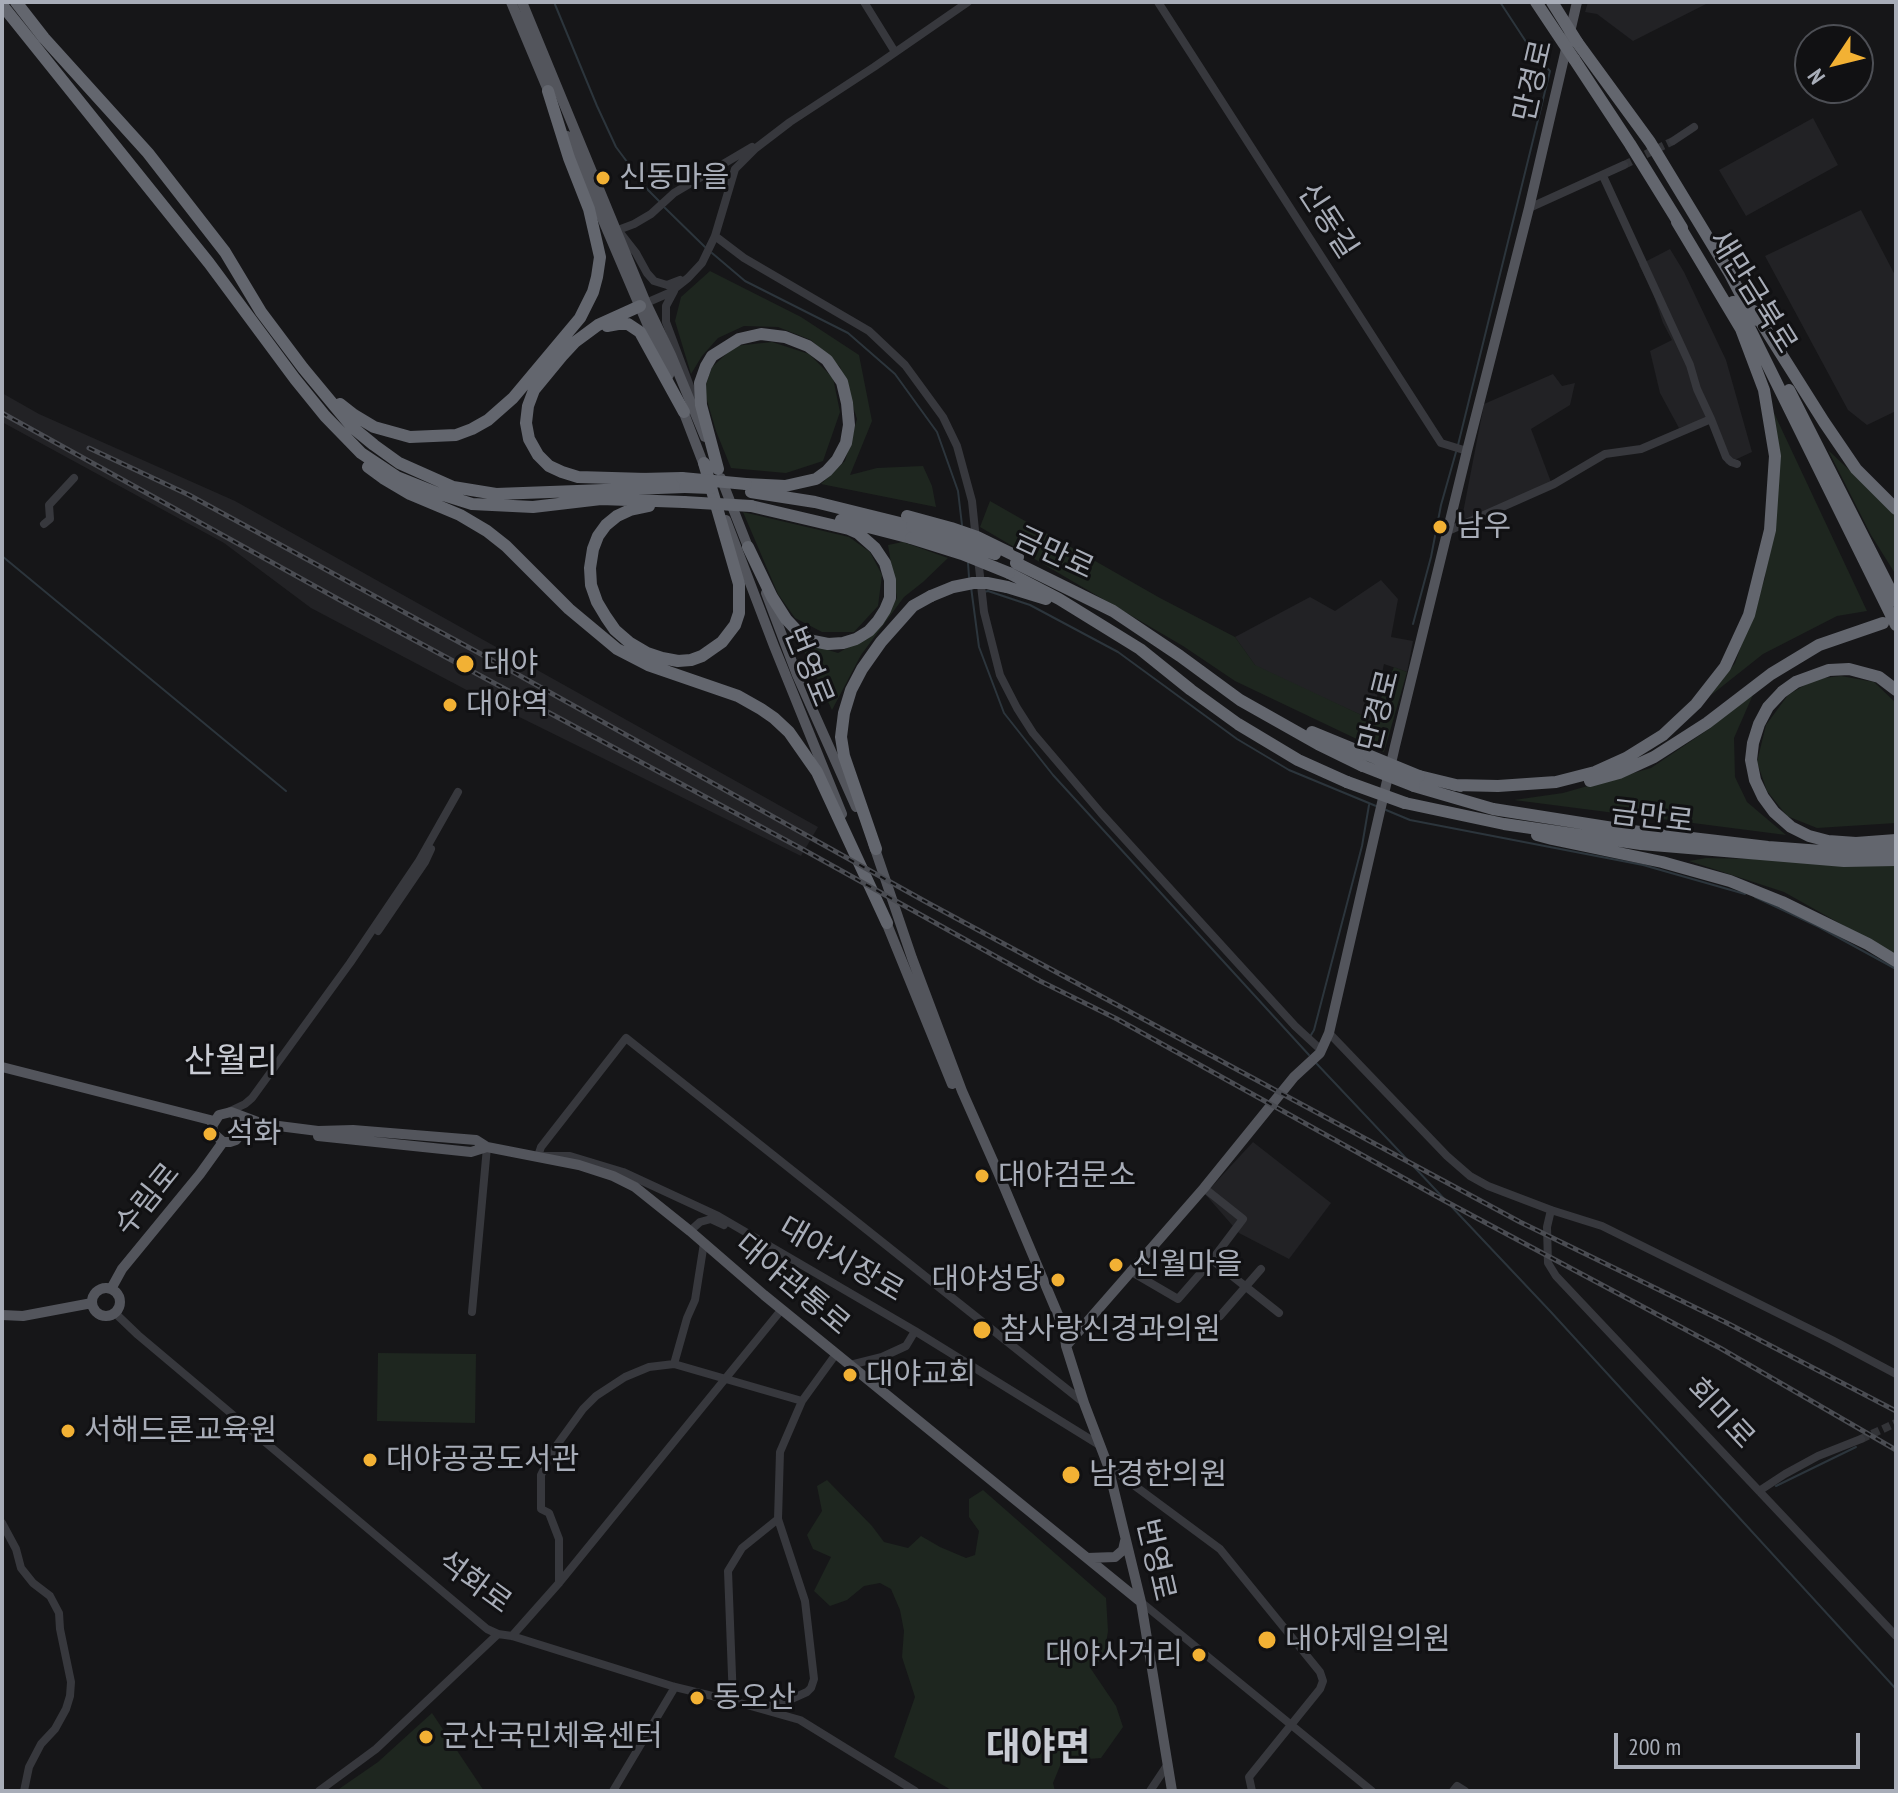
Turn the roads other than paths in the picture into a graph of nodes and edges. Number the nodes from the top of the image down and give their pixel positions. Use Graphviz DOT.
graph roads {
  1 [pos="16,2"];
  2 [pos="511,2"];
  3 [pos="522,2"];
  4 [pos="864,2"];
  5 [pos="968,2"];
  6 [pos="1158,2"];
  7 [pos="1536,2"];
  8 [pos="1552,2"];
  9 [pos="1577,2"];
  10 [pos="2,5"];
  11 [pos="22,21"];
  12 [pos="895,52"];
  13 [pos="548,91"];
  14 [pos="790,122"];
  15 [pos="1694,127"];
  16 [pos="1673,141"];
  17 [pos="1624,165"];
  18 [pos="1603,176"];
  19 [pos="1529,208"];
  20 [pos="1677,222"];
  21 [pos="618,230"];
  22 [pos="713,241"];
  23 [pos="1730,274"];
  24 [pos="688,278"];
  25 [pos="643,304"];
  26 [pos="299,374"];
  27 [pos="545,375"];
  28 [pos="684,412"];
  29 [pos="1711,419"];
  30 [pos="711,443"];
  31 [pos="1460,449"];
  32 [pos="704,463"];
  33 [pos="1737,464"];
  34 [pos="718,469"];
  35 [pos="74,478"];
  36 [pos="646,479"];
  37 [pos="683,483"];
  38 [pos="746,488"];
  39 [pos="541,493"];
  40 [pos="684,502"];
  41 [pos="751,506"];
  42 [pos="1896,509"];
  43 [pos="44,524"];
  44 [pos="910,527"];
  45 [pos="1448,531"];
  46 [pos="748,547"];
  47 [pos="1873,555"];
  48 [pos="1013,570"];
  49 [pos="1896,593"];
  50 [pos="1896,601"];
  51 [pos="1890,624"];
  52 [pos="1896,690"];
  53 [pos="1365,760"];
  54 [pos="1389,776"];
  55 [pos="1417,781"];
  56 [pos="1455,785"];
  57 [pos="1504,824"];
  58 [pos="1896,840"];
  59 [pos="876,849"];
  60 [pos="1894,857"];
  61 [pos="887,923"];
  62 [pos="1896,961"];
  63 [pos="1329,1033"];
  64 [pos="1321,1052"];
  65 [pos="2,1067"];
  66 [pos="236,1115"];
  67 [pos="214,1121"];
  68 [pos="240,1136"];
  69 [pos="223,1142"];
  70 [pos="487,1147"];
  71 [pos="538,1156"];
  72 [pos="1204,1188"];
  73 [pos="1551,1210"];
  74 [pos="690,1231"];
  75 [pos="756,1238"];
  76 [pos="704,1243"];
  77 [pos="1212,1260"];
  78 [pos="1261,1269"];
  79 [pos="1130,1271"];
  80 [pos="1247,1287"];
  81 [pos="111,1289"];
  82 [pos="92,1303"];
  83 [pos="782,1309"];
  84 [pos="472,1312"];
  85 [pos="115,1313"];
  86 [pos="1279,1313"];
  87 [pos="2,1315"];
  88 [pos="1220,1316"];
  89 [pos="915,1331"];
  90 [pos="1066,1346"];
  91 [pos="836,1354"];
  92 [pos="674,1364"];
  93 [pos="850,1365"];
  94 [pos="1896,1374"];
  95 [pos="725,1379"];
  96 [pos="802,1401"];
  97 [pos="1084,1403"];
  98 [pos="1861,1439"];
  99 [pos="1101,1447"];
  100 [pos="1108,1466"];
  101 [pos="1759,1491"];
  102 [pos="778,1519"];
  103 [pos="2,1523"];
  104 [pos="1125,1539"];
  105 [pos="1087,1558"];
  106 [pos="559,1583"];
  107 [pos="1141,1602"];
  108 [pos="498,1634"];
  109 [pos="512,1636"];
  110 [pos="1896,1636"];
  111 [pos="675,1687"];
  112 [pos="733,1701"];
  113 [pos="758,1708"];
  114 [pos="1292,1725"];
  115 [pos="1166,1767"];
  116 [pos="24,1791"];
  117 [pos="319,1791"];
  118 [pos="613,1791"];
  119 [pos="915,1791"];
  120 [pos="1150,1791"];
  121 [pos="1172,1791"];
  122 [pos="1252,1791"];
  123 [pos="1372,1791"];
  124 [pos="1453,1791"];
  125 [pos="1465,1791"];
  1 -- 11 [label="highway"];
  2 -- 13 [label="main road, 번영로"];
  3 -- 21 [label="main road, 번영로"];
  4 -- 12 [label="street"];
  5 -- 12 [label="street"];
  6 -- 31 [label="street, 신동길"];
  7 -- 20 [label="highway, 새만금북로, bridge"];
  8 -- 23 [label="highway, 새만금북로, bridge"];
  9 -- 19 [label="main road, 만경로"];
  10 -- 11 [label="highway"];
  11 -- 26 [label="highway"];
  11 -- 26 [label="highway"];
  12 -- 14 [label="street"];
  13 -- 25 [label="main road, 번영로"];
  13 -- 26 [label="highway"];
  14 -- 21 [label="street"];
  14 -- 22 [label="street"];
  15 -- 16 [label="street"];
  17 -- 18 [label="street"];
  18 -- 19 [label="street"];
  18 -- 29 [label="street"];
  19 -- 31 [label="main road, 만경로"];
  20 -- 51 [label="highway, 새만금북로"];
  20 -- 56 [label="highway"];
  21 -- 24 [label="street"];
  21 -- 25 [label="main road, 번영로"];
  22 -- 24 [label="street"];
  22 -- 64 [label="street"];
  23 -- 42 [label="highway"];
  23 -- 47 [label="highway, 새만금북로"];
  24 -- 25 [label="street"];
  24 -- 30 [label="street"];
  25 -- 27 [label="highway"];
  25 -- 28 [label="main road, 번영로"];
  25 -- 34 [label="main road, 번영로"];
  26 -- 39 [label="highway"];
  26 -- 40 [label="highway"];
  26 -- 61 [label="highway"];
  27 -- 28 [label="highway"];
  27 -- 36 [label="highway"];
  28 -- 32 [label="main road, 번영로"];
  29 -- 33 [label="street"];
  29 -- 45 [label="street"];
  30 -- 34 [label="highway"];
  30 -- 38 [label="highway"];
  31 -- 45 [label="main road, 만경로"];
  32 -- 40 [label="highway"];
  32 -- 61 [label="main road, 번영로"];
  34 -- 46 [label="main road, 번영로"];
  35 -- 43 [label="street"];
  36 -- 37 [label="highway"];
  36 -- 39 [label="highway"];
  37 -- 38 [label="highway, 금만로, bridge"];
  37 -- 39 [label="highway"];
  38 -- 44 [label="highway, 금만로"];
  40 -- 41 [label="highway, 금만로, bridge"];
  41 -- 44 [label="highway, 금만로"];
  41 -- 46 [label="highway"];
  44 -- 48 [label="highway, 금만로, bridge"];
  45 -- 54 [label="main road, 만경로"];
  46 -- 59 [label="main road, 번영로"];
  47 -- 49 [label="highway"];
  47 -- 50 [label="highway, 새만금북로"];
  48 -- 53 [label="highway, 금만로"];
  48 -- 57 [label="highway, 금만로, bridge"];
  48 -- 59 [label="highway, bridge"];
  51 -- 56 [label="highway"];
  52 -- 58 [label="highway"];
  53 -- 54 [label="highway, bridge"];
  53 -- 55 [label="highway, bridge"];
  54 -- 55 [label="highway, bridge"];
  54 -- 63 [label="main road, 만경로"];
  55 -- 56 [label="highway"];
  55 -- 60 [label="highway, 금만로"];
  57 -- 60 [label="highway, 금만로"];
  57 -- 62 [label="highway"];
  59 -- 90 [label="main road, 번영로"];
  61 -- 90 [label="main road, 번영로"];
  63 -- 64 [label="main road, 만경로"];
  63 -- 73 [label="street"];
  64 -- 72 [label="main road, 만경로"];
  65 -- 67 [label="main road"];
  66 -- 66 [label="street"];
  66 -- 67 [label="main road"];
  66 -- 68 [label="main road"];
  66 -- 70 [label="main road, 대야관통로"];
  67 -- 69 [label="main road"];
  68 -- 69 [label="main road"];
  68 -- 70 [label="main road, 대야관통로"];
  69 -- 81 [label="main road, 수림로"];
  70 -- 71 [label="main road, 대야관통로"];
  70 -- 84 [label="street"];
  71 -- 74 [label="main road, 대야관통로"];
  71 -- 75 [label="street, 대야시장로"];
  71 -- 97 [label="street"];
  72 -- 77 [label="street"];
  72 -- 79 [label="main road, 만경로"];
  73 -- 94 [label="street"];
  73 -- 101 [label="street, 회미로"];
  74 -- 75 [label="street"];
  74 -- 76 [label="main road, 대야관통로"];
  75 -- 89 [label="street, 대야시장로"];
  76 -- 83 [label="main road, 대야관통로"];
  76 -- 92 [label="street"];
  77 -- 79 [label="street"];
  77 -- 80 [label="street"];
  78 -- 80 [label="street"];
  79 -- 90 [label="main road, 만경로"];
  80 -- 86 [label="street"];
  80 -- 88 [label="street"];
  81 -- 82 [label="main road, 수림로"];
  81 -- 85 [label="main road"];
  82 -- 85 [label="main road"];
  82 -- 87 [label="main road, 수림로"];
  83 -- 91 [label="main road, 대야관통로"];
  83 -- 95 [label="street"];
  85 -- 108 [label="street, 석화로"];
  89 -- 93 [label="street"];
  89 -- 99 [label="street, 대야시장로"];
  90 -- 97 [label="main road, 번영로"];
  91 -- 93 [label="main road, 대야관통로"];
  91 -- 96 [label="street"];
  92 -- 95 [label="street"];
  92 -- 106 [label="street"];
  93 -- 105 [label="main road, 대야관통로"];
  95 -- 96 [label="street"];
  95 -- 106 [label="street"];
  96 -- 102 [label="street"];
  97 -- 99 [label="main road, 번영로"];
  98 -- 101 [label="street"];
  99 -- 100 [label="main road, 번영로"];
  100 -- 104 [label="main road, 번영로"];
  100 -- 114 [label="street"];
  101 -- 110 [label="street, 회미로"];
  102 -- 112 [label="street"];
  102 -- 113 [label="street"];
  103 -- 116 [label="street"];
  104 -- 105 [label="main road"];
  104 -- 107 [label="main road, 번영로"];
  105 -- 107 [label="main road, 대야관통로"];
  106 -- 109 [label="street"];
  107 -- 114 [label="street, 대야관통로"];
  107 -- 115 [label="main road, 번영로"];
  108 -- 109 [label="street, 석화로"];
  108 -- 117 [label="street"];
  109 -- 111 [label="street, 석화로"];
  111 -- 112 [label="street, 석화로"];
  111 -- 118 [label="street"];
  112 -- 113 [label="street, 석화로"];
  113 -- 119 [label="street, 석화로"];
  114 -- 122 [label="street"];
  114 -- 123 [label="street, 대야관통로"];
  115 -- 120 [label="street"];
  115 -- 121 [label="main road, 번영로"];
  124 -- 125 [label="street"];
}
